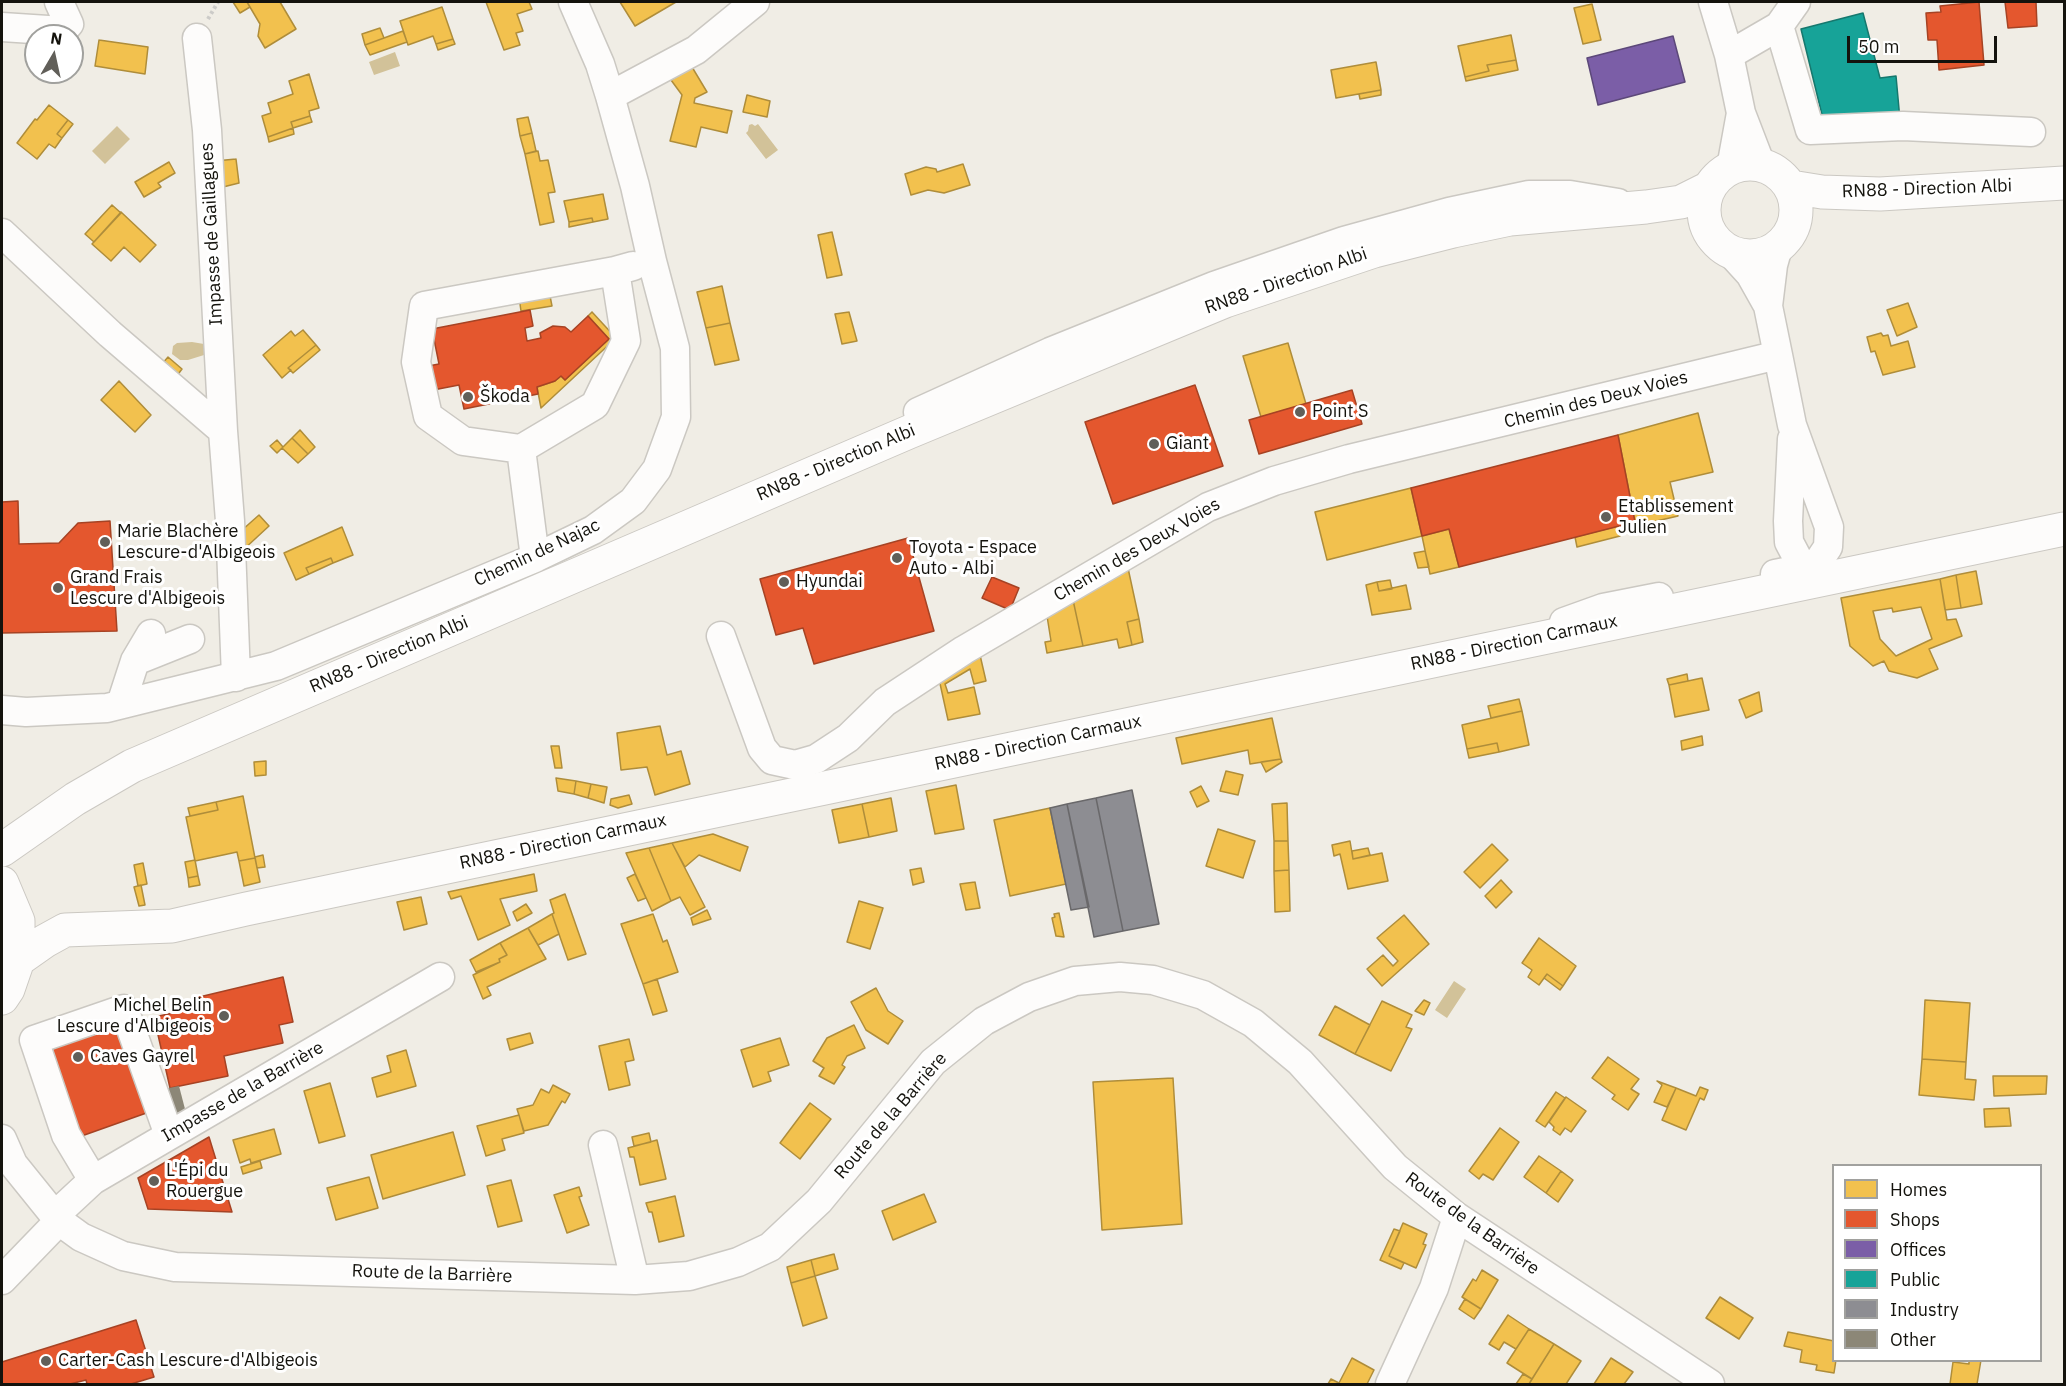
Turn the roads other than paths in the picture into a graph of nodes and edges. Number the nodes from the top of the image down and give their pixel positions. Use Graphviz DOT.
graph roads {
  1 [pos="58,2"];
  2 [pos="573,2"];
  3 [pos="755,2"];
  4 [pos="1713,2"];
  5 [pos="1796,2"];
  6 [pos="1779,26"];
  7 [pos="2,27"];
  8 [pos="197,38"];
  9 [pos="1729,55"];
  10 [pos="610,96"];
  11 [pos="2031,132"];
  12 [pos="1734,174"];
  13 [pos="2064,183"];
  14 [pos="1791,187"];
  15 [pos="2,233"];
  16 [pos="1778,247"];
  17 [pos="1730,252"];
  18 [pos="652,261"];
  19 [pos="615,271"];
  20 [pos="1768,306"];
  21 [pos="1778,355"];
  22 [pos="1792,425"];
  23 [pos="223,431"];
  24 [pos="521,449"];
  25 [pos="2064,529"];
  26 [pos="535,558"];
  27 [pos="1810,575"];
  28 [pos="151,634"];
  29 [pos="721,636"];
  30 [pos="190,639"];
  31 [pos="135,661"];
  32 [pos="236,677"];
  33 [pos="121,704"];
  34 [pos="2,710"];
  35 [pos="2,850"];
  36 [pos="2,883"];
  37 [pos="18,960"];
  38 [pos="440,977"];
  39 [pos="2,998"];
  40 [pos="169,1135"];
  41 [pos="2,1139"];
  42 [pos="603,1145"];
  43 [pos="93,1180"];
  44 [pos="1457,1217"];
  45 [pos="57,1219"];
  46 [pos="11,1254"];
  47 [pos="635,1280"];
  48 [pos="2,1281"];
  49 [pos="1700,1382"];
  50 [pos="1390,1384"];
  1 -- 7 [label="street"];
  2 -- 10 [label="street, Chemin de Najac"];
  3 -- 10 [label="street"];
  4 -- 9 [label="street"];
  5 -- 6 [label="street"];
  6 -- 9 [label="street"];
  6 -- 11 [label="street"];
  8 -- 23 [label="street, Impasse de Gaillagues"];
  9 -- 12 [label="street"];
  10 -- 18 [label="street, Chemin de Najac"];
  12 -- 14 [label="main road"];
  12 -- 17 [label="main road"];
  12 -- 35 [label="main road, RN88 - Direction Albi"];
  13 -- 14 [label="main road, RN88 - Direction Albi"];
  14 -- 16 [label="main road"];
  15 -- 23 [label="street"];
  16 -- 17 [label="main road"];
  16 -- 20 [label="street"];
  17 -- 20 [label="street"];
  18 -- 19 [label="street"];
  18 -- 26 [label="street, Chemin de Najac"];
  19 -- 24 [label="street"];
  19 -- 24 [label="street"];
  20 -- 21 [label="street"];
  21 -- 22 [label="street"];
  21 -- 29 [label="street, Chemin des Deux Voies"];
  22 -- 27 [label="street"];
  22 -- 27 [label="street"];
  23 -- 32 [label="street, Impasse de Gaillagues"];
  24 -- 26 [label="street"];
  25 -- 27 [label="main road, RN88 - Direction Carmaux"];
  26 -- 32 [label="street, Chemin de Najac"];
  27 -- 37 [label="main road, RN88 - Direction Carmaux"];
  28 -- 31 [label="street"];
  30 -- 31 [label="street"];
  31 -- 33 [label="street"];
  32 -- 33 [label="street, Chemin de Najac"];
  33 -- 34 [label="street, Chemin de Najac"];
  36 -- 37 [label="main road"];
  37 -- 39 [label="main road"];
  38 -- 40 [label="street, Impasse de la Barrière"];
  40 -- 43 [label="street, Impasse de la Barrière"];
  40 -- 43 [label="street"];
  41 -- 45 [label="street, Route de la Barrière"];
  42 -- 47 [label="street"];
  43 -- 45 [label="street, Impasse de la Barrière"];
  44 -- 47 [label="street, Route de la Barrière"];
  44 -- 49 [label="street, Route de la Barrière"];
  44 -- 50 [label="street"];
  45 -- 46 [label="street, Impasse de la Barrière"];
  45 -- 47 [label="street, Route de la Barrière"];
  46 -- 48 [label="street, Impasse de la Barrière"];
}
